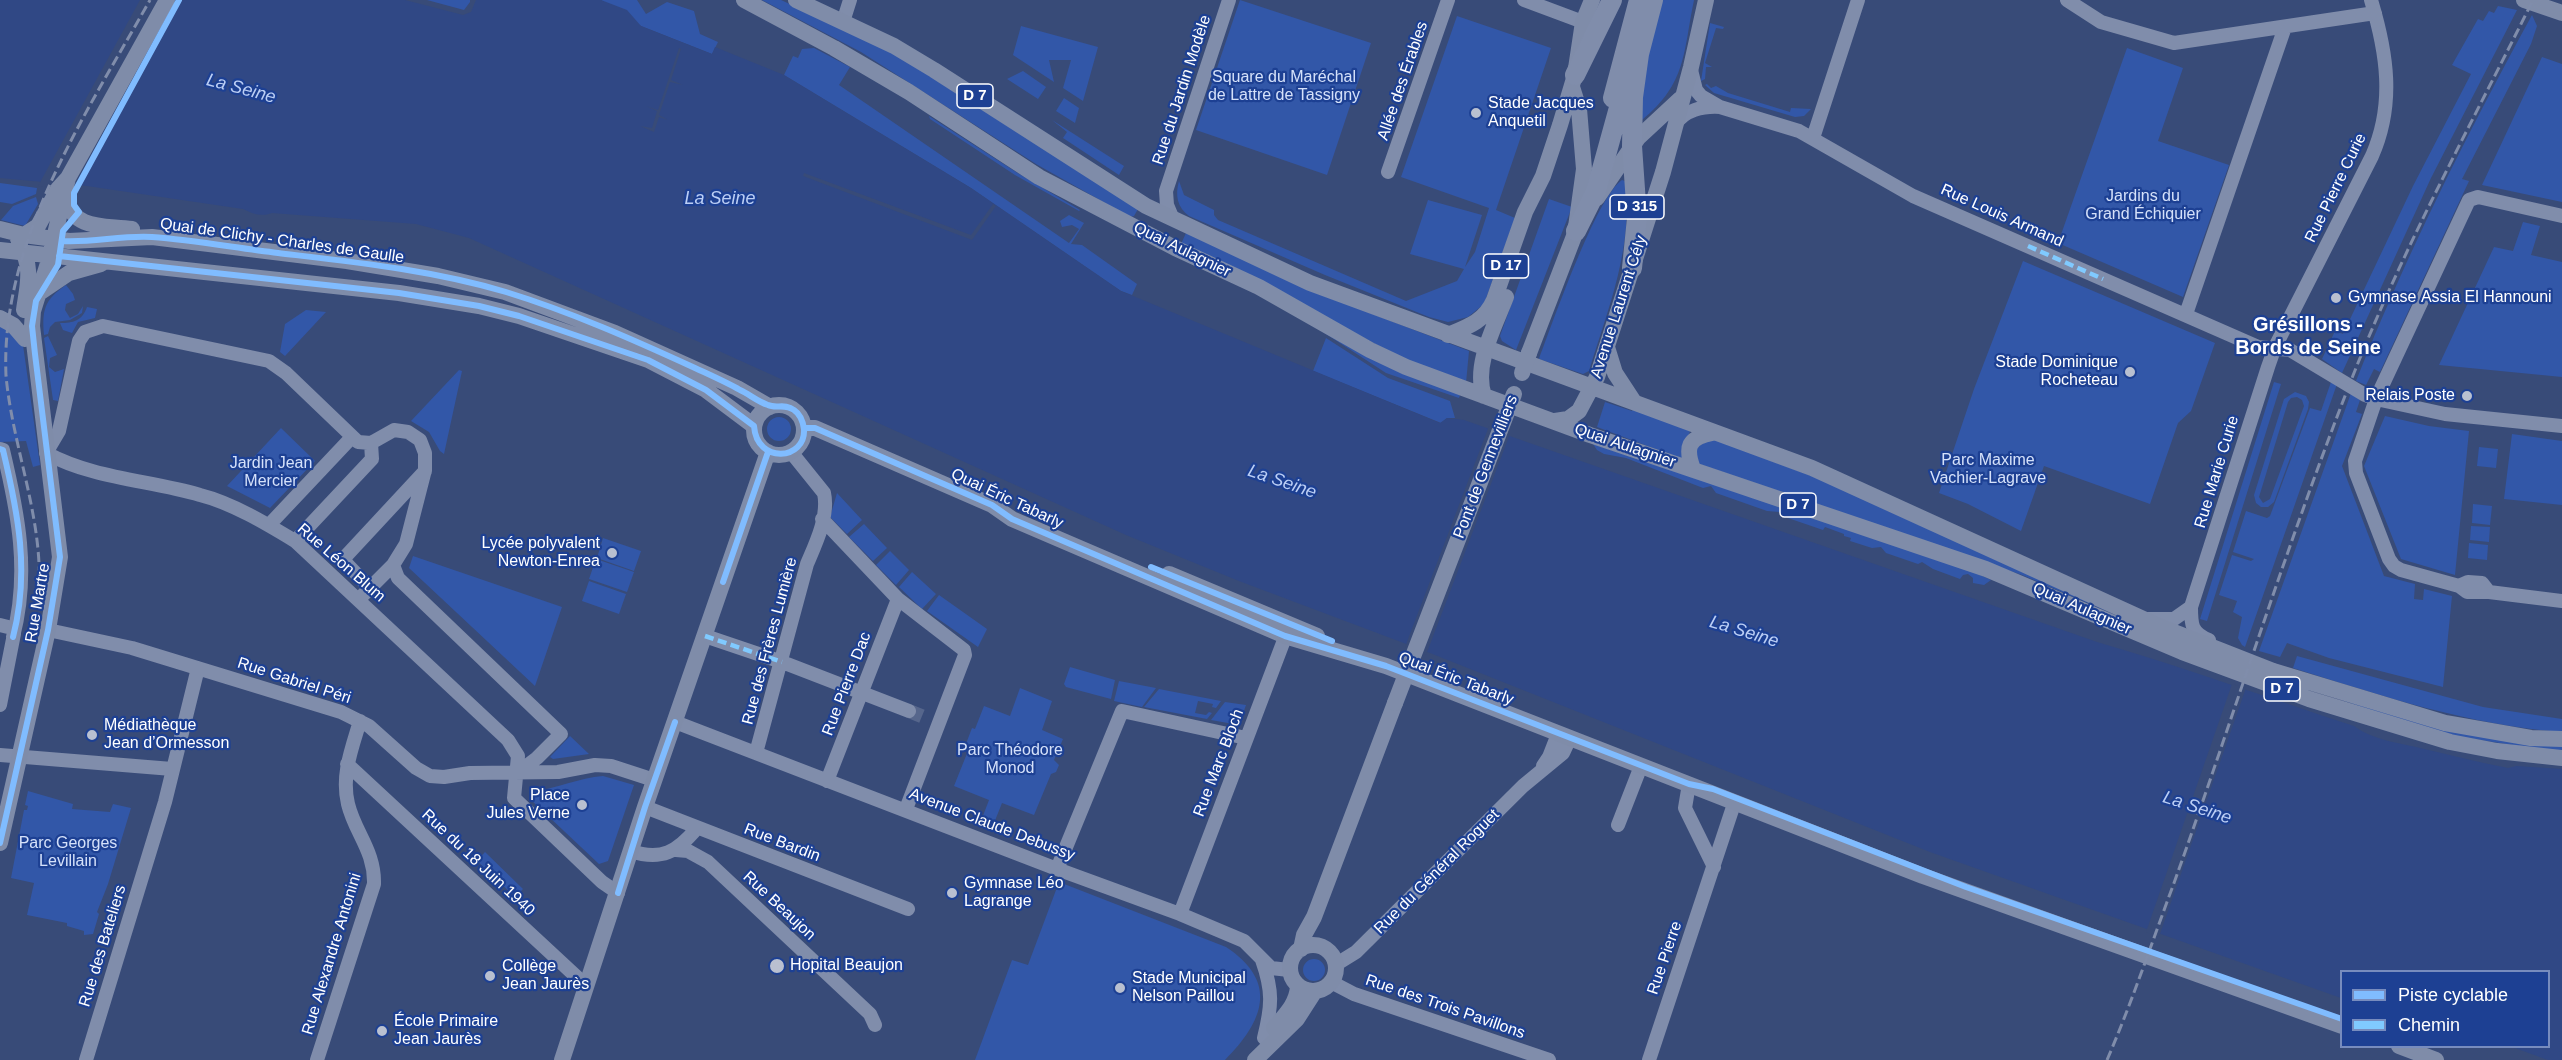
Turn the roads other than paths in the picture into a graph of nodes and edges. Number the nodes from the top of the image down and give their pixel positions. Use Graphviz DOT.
graph roads {
  1 [pos="167,0"];
  2 [pos="744,0"];
  3 [pos="796,0"];
  4 [pos="850,0"];
  5 [pos="1229,0"];
  6 [pos="1448,0"];
  7 [pos="1524,0"];
  8 [pos="1592,0"];
  9 [pos="1612,0"];
  10 [pos="1639,0"];
  11 [pos="1648,0"];
  12 [pos="1653,0"];
  13 [pos="1706,0"];
  14 [pos="1858,0"];
  15 [pos="2067,0"];
  16 [pos="2524,0"];
  17 [pos="2373,7"];
  18 [pos="2562,13"];
  19 [pos="843,22"];
  20 [pos="1583,22"];
  21 [pos="2285,27"];
  22 [pos="1691,67"];
  23 [pos="1573,81"];
  24 [pos="1683,93"];
  25 [pos="1720,107"];
  26 [pos="1675,125"];
  27 [pos="1813,138"];
  28 [pos="1632,146"];
  29 [pos="1388,172"];
  30 [pos="1543,176"];
  31 [pos="1166,191"];
  32 [pos="61,206"];
  33 [pos="1146,206"];
  34 [pos="2562,216"];
  35 [pos="1172,217"];
  36 [pos="0,230"];
  37 [pos="1576,231"];
  38 [pos="1150,234"];
  39 [pos="152,237"];
  40 [pos="30,245"];
  41 [pos="108,262"];
  42 [pos="1632,268"];
  43 [pos="38,294"];
  44 [pos="2186,314"];
  45 [pos="0,318"];
  46 [pos="1448,335"];
  47 [pos="25,339"];
  48 [pos="1607,346"];
  49 [pos="2275,347"];
  50 [pos="1487,349"];
  51 [pos="36,366"];
  52 [pos="1592,388"];
  53 [pos="1484,396"];
  54 [pos="2376,399"];
  55 [pos="1634,402"];
  56 [pos="770,406"];
  57 [pos="1555,421"];
  58 [pos="754,426"];
  59 [pos="2562,426"];
  60 [pos="804,428"];
  61 [pos="1712,433"];
  62 [pos="352,437"];
  63 [pos="371,443"];
  64 [pos="1,449"];
  65 [pos="768,452"];
  66 [pos="791,452"];
  67 [pos="46,453"];
  68 [pos="1693,469"];
  69 [pos="425,470"];
  70 [pos="992,505"];
  71 [pos="822,519"];
  72 [pos="269,525"];
  73 [pos="835,534"];
  74 [pos="818,539"];
  75 [pos="295,541"];
  76 [pos="393,565"];
  77 [pos="369,588"];
  78 [pos="359,599"];
  79 [pos="898,599"];
  80 [pos="2562,601"];
  81 [pos="2191,607"];
  82 [pos="2147,619"];
  83 [pos="48,630"];
  84 [pos="9,631"];
  85 [pos="1288,631"];
  86 [pos="705,636"];
  87 [pos="2245,660"];
  88 [pos="782,662"];
  89 [pos="198,668"];
  90 [pos="2,686"];
  91 [pos="861,692"];
  92 [pos="0,705"];
  93 [pos="909,711"];
  94 [pos="360,721"];
  95 [pos="675,722"];
  96 [pos="1564,736"];
  97 [pos="1246,738"];
  98 [pos="2562,740"];
  99 [pos="756,753"];
  100 [pos="0,755"];
  101 [pos="21,757"];
  102 [pos="2562,758"];
  103 [pos="347,764"];
  104 [pos="1641,766"];
  105 [pos="172,769"];
  106 [pos="516,774"];
  107 [pos="654,780"];
  108 [pos="827,781"];
  109 [pos="1689,784"];
  110 [pos="1734,804"];
  111 [pos="645,807"];
  112 [pos="906,809"];
  113 [pos="1618,825"];
  114 [pos="697,828"];
  115 [pos="0,843"];
  116 [pos="676,850"];
  117 [pos="630,851"];
  118 [pos="708,862"];
  119 [pos="1714,867"];
  120 [pos="1057,869"];
  121 [pos="618,893"];
  122 [pos="908,909"];
  123 [pos="1180,914"];
  124 [pos="1309,947"];
  125 [pos="1262,960"];
  126 [pos="1335,965"];
  127 [pos="1289,970"];
  128 [pos="1331,982"];
  129 [pos="587,983"];
  130 [pos="1298,986"];
  131 [pos="1315,992"];
  132 [pos="2336,1024"];
  133 [pos="875,1025"];
  134 [pos="1264,1038"];
  135 [pos="2391,1048"];
  136 [pos="2402,1048"];
  137 [pos="86,1060"];
  138 [pos="317,1060"];
  139 [pos="562,1060"];
  140 [pos="1247,1060"];
  141 [pos="1255,1060"];
  142 [pos="1549,1060"];
  143 [pos="1649,1060"];
  144 [pos="2421,1060"];
  145 [pos="2436,1060"];
  1 -- 32 [label="main road"];
  2 -- 38 [label="main road, Quai Aulagnier / D 7"];
  3 -- 19 [label="main road, Quai Aulagnier / D 7"];
  4 -- 19 [label="street"];
  5 -- 31 [label="street, Rue du Jardin Modèle"];
  6 -- 29 [label="street, Allée des Érables"];
  7 -- 20 [label="street"];
  8 -- 20 [label="main road, D 17"];
  9 -- 23 [label="highway"];
  10 -- 37 [label="highway"];
  11 -- 37 [label="highway"];
  12 -- 28 [label="highway"];
  13 -- 22 [label="main road, Avenue Laurent Cély"];
  14 -- 27 [label="street"];
  15 -- 21 [label="street"];
  16 -- 18 [label="main road"];
  17 -- 21 [label="street"];
  17 -- 49 [label="street, Rue Pierre Curie"];
  19 -- 33 [label="main road, Quai Aulagnier / D 7"];
  20 -- 23 [label="main road, D 17"];
  21 -- 44 [label="street"];
  22 -- 24 [label="main road, Avenue Laurent Cély"];
  22 -- 25 [label="street, Rue Louis Armand"];
  23 -- 30 [label="main road, D 17"];
  23 -- 37 [label="main road"];
  24 -- 26 [label="main road, Avenue Laurent Cély"];
  24 -- 28 [label="main road"];
  25 -- 26 [label="street, Rue Louis Armand"];
  25 -- 27 [label="street, Rue Louis Armand"];
  26 -- 42 [label="main road, Avenue Laurent Cély"];
  27 -- 44 [label="street, Rue Louis Armand"];
  28 -- 37 [label="main road"];
  28 -- 42 [label="highway, D 315"];
  30 -- 46 [label="main road, D 17"];
  30 -- 50 [label="main road, D 17"];
  31 -- 33 [label="street, Rue du Jardin Modèle"];
  31 -- 35 [label="street, Rue du Jardin Modèle"];
  32 -- 39 [label="main road"];
  32 -- 40 [label="main road, Rue Martre"];
  32 -- 40 [label="main road"];
  33 -- 35 [label="main road, Quai Aulagnier / D 7"];
  33 -- 38 [label="main road"];
  34 -- 54 [label="street"];
  35 -- 38 [label="main road"];
  35 -- 46 [label="main road, Quai Aulagnier / D 7"];
  36 -- 40 [label="main road, Quai de Clichy - Charles de Gaulle"];
  37 -- 124 [label="main road, Pont de Gennevilliers, bridge"];
  38 -- 53 [label="main road, Quai Aulagnier / D 7"];
  39 -- 40 [label="main road, Quai de Clichy - Charles de Gaulle"];
  39 -- 56 [label="main road, Quai de Clichy - Charles de Gaulle"];
  40 -- 41 [label="main road, Quai de Clichy - Charles de Gaulle"];
  40 -- 43 [label="main road, Rue Martre"];
  40 -- 47 [label="main road"];
  41 -- 43 [label="main road"];
  41 -- 58 [label="main road, Quai de Clichy - Charles de Gaulle"];
  42 -- 48 [label="main road, Avenue Laurent Cély"];
  43 -- 51 [label="main road, Rue Martre"];
  44 -- 49 [label="street, Rue Louis Armand"];
  45 -- 47 [label="main road"];
  46 -- 50 [label="main road, Quai Aulagnier / D 7"];
  47 -- 51 [label="main road"];
  48 -- 52 [label="main road, Avenue Laurent Cély"];
  48 -- 55 [label="main road"];
  49 -- 54 [label="street, Rue Louis Armand"];
  49 -- 81 [label="street, Rue Marie Curie"];
  50 -- 52 [label="main road, Quai Aulagnier / D 7"];
  50 -- 53 [label="main road"];
  51 -- 67 [label="main road, Rue Martre"];
  52 -- 55 [label="main road, Quai Aulagnier / D 7"];
  52 -- 57 [label="main road, Avenue Laurent Cély"];
  53 -- 57 [label="main road, Quai Aulagnier / D 7"];
  54 -- 59 [label="street, Rue Louis Armand"];
  54 -- 80 [label="street"];
  55 -- 61 [label="main road, Quai Aulagnier / D 7"];
  56 -- 58 [label="main road"];
  56 -- 60 [label="main road"];
  57 -- 68 [label="main road, Quai Aulagnier / D 7"];
  58 -- 65 [label="main road"];
  60 -- 66 [label="main road"];
  60 -- 70 [label="main road, Quai Éric Tabarly"];
  61 -- 68 [label="main road"];
  61 -- 82 [label="main road, Quai Aulagnier / D 7"];
  62 -- 63 [label="street"];
  62 -- 67 [label="street"];
  62 -- 72 [label="street"];
  63 -- 69 [label="street"];
  63 -- 75 [label="street"];
  64 -- 84 [label="street, Rue Martre"];
  65 -- 66 [label="main road"];
  65 -- 86 [label="main road"];
  66 -- 71 [label="street, Rue des Frères Lumière"];
  67 -- 72 [label="street, Rue Léon Blum"];
  67 -- 83 [label="main road, Rue Martre"];
  68 -- 102 [label="main road, Quai Aulagnier / D 7"];
  69 -- 76 [label="street"];
  69 -- 77 [label="street"];
  70 -- 85 [label="main road, Quai Éric Tabarly"];
  70 -- 85 [label="main road, Quai Éric Tabarly"];
  71 -- 73 [label="street"];
  71 -- 74 [label="street, Rue des Frères Lumière"];
  72 -- 75 [label="street, Rue Léon Blum"];
  73 -- 74 [label="street"];
  73 -- 79 [label="street"];
  74 -- 88 [label="street, Rue des Frères Lumière"];
  75 -- 78 [label="street, Rue Léon Blum"];
  76 -- 77 [label="street"];
  76 -- 106 [label="street"];
  77 -- 78 [label="street"];
  78 -- 106 [label="street, Rue Léon Blum"];
  79 -- 91 [label="street, Rue Pierre Dac"];
  79 -- 112 [label="street"];
  81 -- 82 [label="street"];
  81 -- 87 [label="street"];
  82 -- 87 [label="main road, Quai Aulagnier / D 7"];
  83 -- 89 [label="street, Rue Gabriel Péri"];
  83 -- 101 [label="main road, Rue Martre"];
  84 -- 90 [label="street, Rue Martre"];
  85 -- 96 [label="main road, Quai Éric Tabarly"];
  85 -- 97 [label="street, Rue Marc Bloch"];
  86 -- 88 [label="street"];
  86 -- 95 [label="main road"];
  87 -- 98 [label="main road, Quai Aulagnier / D 7"];
  88 -- 91 [label="street"];
  88 -- 99 [label="street, Rue des Frères Lumière"];
  89 -- 94 [label="street, Rue Gabriel Péri"];
  89 -- 105 [label="street, Rue des Bateliers"];
  90 -- 92 [label="street, Rue Martre"];
  91 -- 93 [label="street"];
  91 -- 108 [label="street, Rue Pierre Dac"];
  94 -- 103 [label="street, Rue Alexandre Antonini"];
  94 -- 106 [label="street, Rue Gabriel Péri"];
  95 -- 99 [label="street, Avenue Claude Debussy"];
  95 -- 107 [label="main road"];
  96 -- 104 [label="main road, Quai Éric Tabarly"];
  96 -- 126 [label="street, Rue du Général Roguet"];
  97 -- 120 [label="street"];
  97 -- 123 [label="street, Rue Marc Bloch"];
  99 -- 108 [label="street, Avenue Claude Debussy"];
  100 -- 101 [label="street"];
  101 -- 105 [label="street"];
  101 -- 115 [label="main road, Rue Martre"];
  103 -- 129 [label="street, Rue du 18 Juin 1940"];
  103 -- 138 [label="street, Rue Alexandre Antonini"];
  104 -- 109 [label="main road, Quai Éric Tabarly"];
  104 -- 113 [label="street"];
  105 -- 137 [label="street, Rue des Bateliers"];
  106 -- 107 [label="street"];
  106 -- 121 [label="street, Rue Léon Blum"];
  107 -- 111 [label="main road"];
  108 -- 112 [label="street, Avenue Claude Debussy"];
  109 -- 110 [label="main road, Quai Éric Tabarly"];
  109 -- 119 [label="street"];
  110 -- 119 [label="street, Rue Pierre"];
  110 -- 132 [label="main road, Quai Éric Tabarly"];
  111 -- 114 [label="street, Rue Bardin"];
  111 -- 117 [label="main road"];
  112 -- 120 [label="street, Avenue Claude Debussy"];
  114 -- 116 [label="street"];
  114 -- 118 [label="street, Rue Beaujon"];
  114 -- 122 [label="street, Rue Bardin"];
  116 -- 117 [label="street"];
  116 -- 118 [label="street, Rue Beaujon"];
  117 -- 121 [label="main road"];
  118 -- 133 [label="street, Rue Beaujon"];
  119 -- 143 [label="street, Rue Pierre"];
  120 -- 123 [label="street, Avenue Claude Debussy"];
  121 -- 129 [label="main road"];
  123 -- 125 [label="street, Avenue Claude Debussy"];
  124 -- 126 [label="main road"];
  124 -- 127 [label="main road"];
  125 -- 127 [label="street, Avenue Claude Debussy"];
  125 -- 134 [label="street"];
  126 -- 128 [label="main road"];
  127 -- 130 [label="main road"];
  128 -- 131 [label="main road"];
  128 -- 142 [label="street, Rue des Trois Pavillons"];
  129 -- 139 [label="main road"];
  130 -- 131 [label="main road"];
  130 -- 134 [label="main road"];
  131 -- 141 [label="main road"];
  134 -- 140 [label="main road"];
  135 -- 144 [label="main road"];
  136 -- 145 [label="main road"];
}
